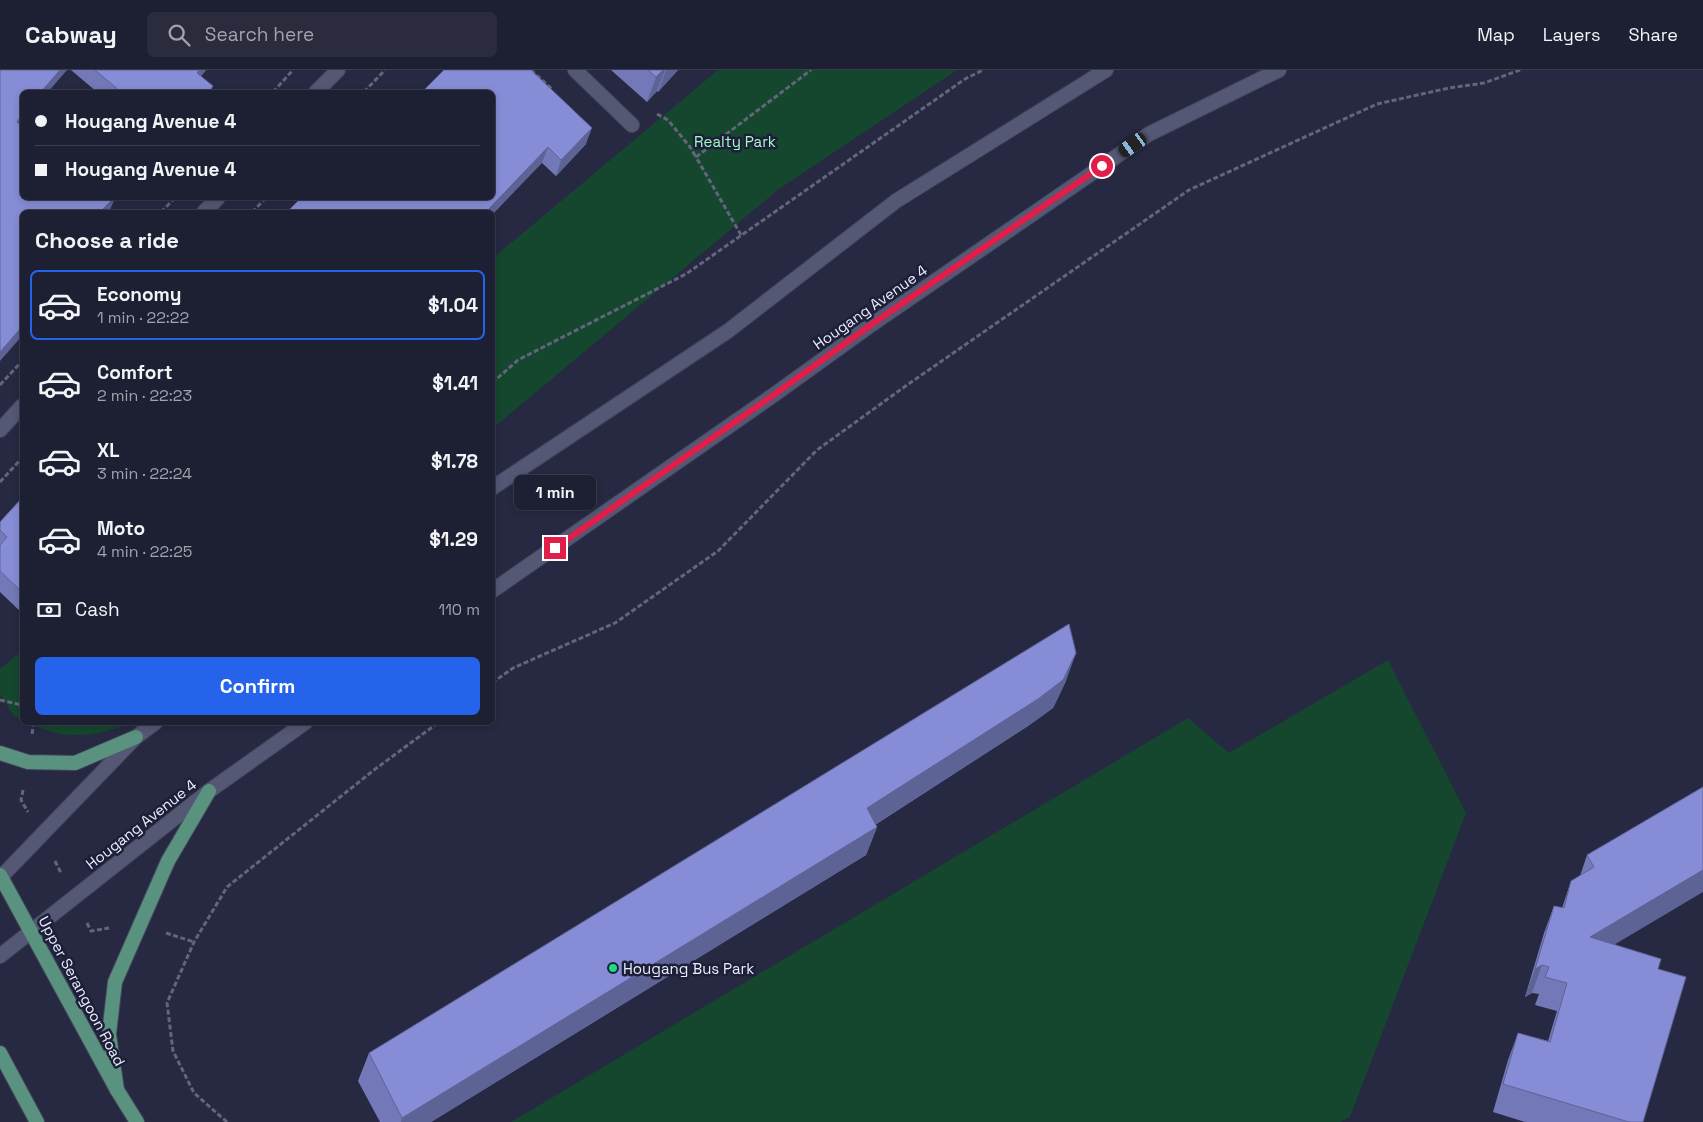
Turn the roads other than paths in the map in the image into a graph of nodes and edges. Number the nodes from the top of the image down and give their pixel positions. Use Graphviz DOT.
graph roads {
  1 [pos="338,70"];
  2 [pos="575,70"];
  3 [pos="1106,70"];
  4 [pos="1279,70"];
  5 [pos="318,90"];
  6 [pos="632,125"];
  7 [pos="216,200"];
  8 [pos="206,210"];
  9 [pos="20,408"];
  10 [pos="0,430"];
  11 [pos="495,486"];
  12 [pos="495,589"];
  13 [pos="152,725"];
  14 [pos="302,725"];
  15 [pos="136,737"];
  16 [pos="0,753"];
  17 [pos="209,791"];
  18 [pos="0,877"];
  19 [pos="32,931"];
  20 [pos="0,956"];
  21 [pos="0,1053"];
  22 [pos="117,1090"];
  23 [pos="37,1122"];
  24 [pos="137,1122"];
  1 -- 5 [label="street"];
  2 -- 6 [label="street"];
  3 -- 11 [label="street"];
  4 -- 12 [label="street, Hougang Avenue 4"];
  7 -- 8 [label="street"];
  9 -- 10 [label="street"];
  13 -- 15 [label="street"];
  14 -- 17 [label="street, Hougang Avenue 4"];
  15 -- 16 [label="main road"];
  15 -- 18 [label="street"];
  17 -- 19 [label="street, Hougang Avenue 4"];
  17 -- 22 [label="main road"];
  18 -- 19 [label="main road, Upper Serangoon Road"];
  19 -- 20 [label="street, Hougang Avenue 4"];
  19 -- 22 [label="main road, Upper Serangoon Road"];
  21 -- 23 [label="main road"];
  22 -- 24 [label="main road, Upper Serangoon Road"];
}
